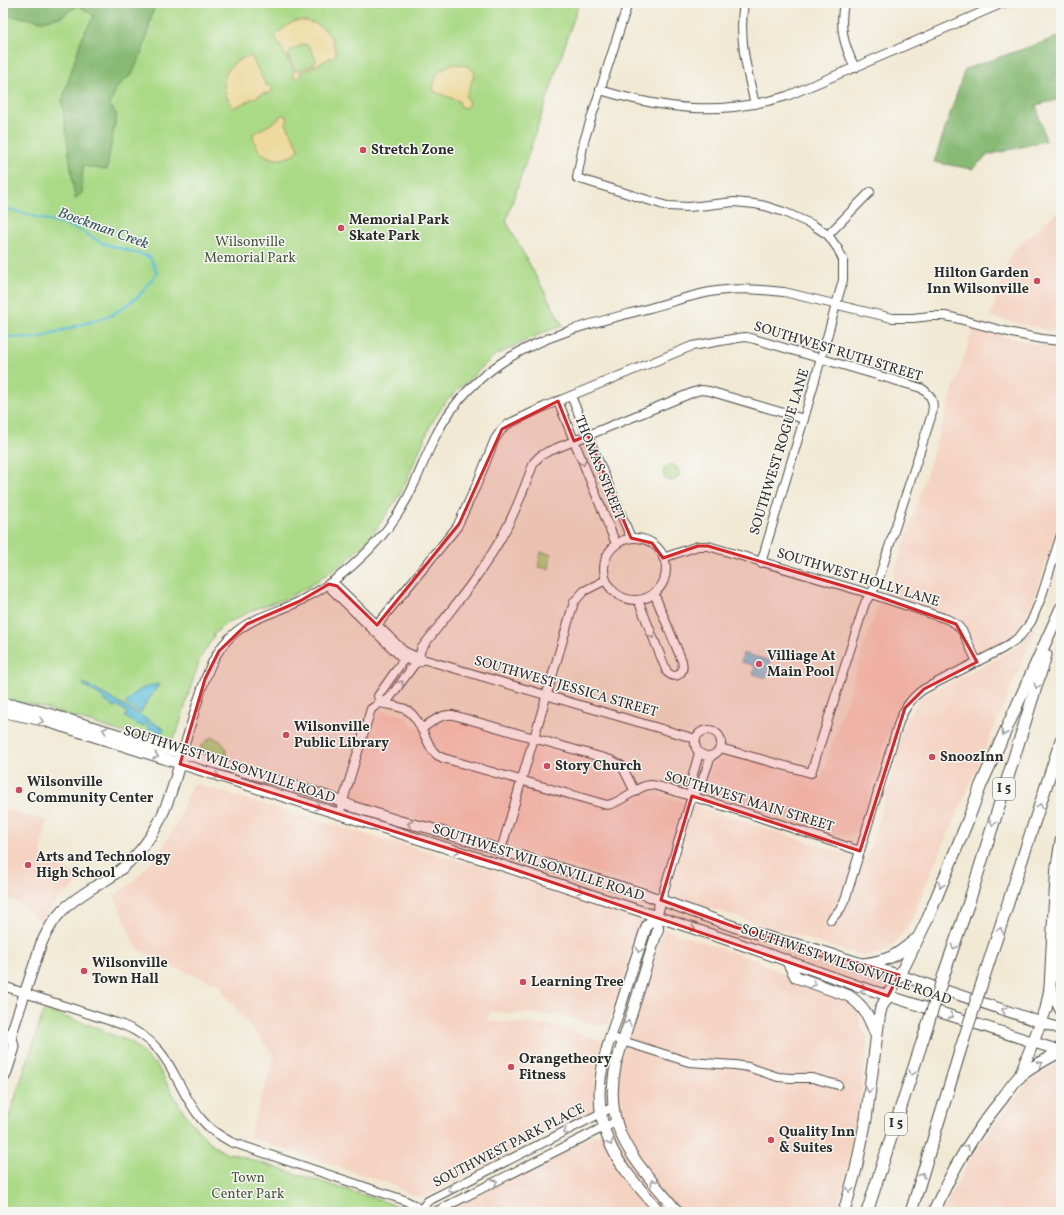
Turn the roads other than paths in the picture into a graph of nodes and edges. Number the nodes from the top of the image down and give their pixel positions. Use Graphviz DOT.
graph roads {
  1 [pos="628,3"];
  2 [pos="744,3"];
  3 [pos="844,3"];
  4 [pos="1003,3"];
  5 [pos="854,68"];
  6 [pos="600,90"];
  7 [pos="755,104"];
  8 [pos="870,192"];
  9 [pos="828,235"];
  10 [pos="836,305"];
  11 [pos="1061,340"];
  12 [pos="821,360"];
  13 [pos="572,396"];
  14 [pos="558,401"];
  15 [pos="804,419"];
  16 [pos="588,435"];
  17 [pos="574,441"];
  18 [pos="1061,535"];
  19 [pos="630,538"];
  20 [pos="616,544"];
  21 [pos="663,558"];
  22 [pos="761,563"];
  23 [pos="606,580"];
  24 [pos="329,584"];
  25 [pos="654,593"];
  26 [pos="871,594"];
  27 [pos="638,600"];
  28 [pos="1061,608"];
  29 [pos="375,627"];
  30 [pos="421,649"];
  31 [pos="408,656"];
  32 [pos="417,660"];
  33 [pos="977,662"];
  34 [pos="546,695"];
  35 [pos="380,703"];
  36 [pos="3,704"];
  37 [pos="3,712"];
  38 [pos="421,729"];
  39 [pos="534,738"];
  40 [pos="696,739"];
  41 [pos="1061,740"];
  42 [pos="720,748"];
  43 [pos="699,753"];
  44 [pos="711,756"];
  45 [pos="181,759"];
  46 [pos="521,780"];
  47 [pos="635,792"];
  48 [pos="692,796"];
  49 [pos="343,802"];
  50 [pos="339,814"];
  51 [pos="1061,840"];
  52 [pos="501,850"];
  53 [pos="860,851"];
  54 [pos="661,900"];
  55 [pos="656,917"];
  56 [pos="831,920"];
  57 [pos="918,937"];
  58 [pos="787,960"];
  59 [pos="864,964"];
  60 [pos="899,975"];
  61 [pos="3,986"];
  62 [pos="1050,988"];
  63 [pos="25,993"];
  64 [pos="888,996"];
  65 [pos="1061,1010"];
  66 [pos="1041,1022"];
  67 [pos="1061,1028"];
  68 [pos="610,1037"];
  69 [pos="7,1038"];
  70 [pos="876,1038"];
  71 [pos="623,1041"];
  72 [pos="1032,1042"];
  73 [pos="1061,1051"];
  74 [pos="3,1078"];
  75 [pos="1019,1078"];
  76 [pos="838,1085"];
  77 [pos="613,1108"];
  78 [pos="601,1114"];
  79 [pos="616,1122"];
  80 [pos="604,1127"];
  81 [pos="420,1212"];
  82 [pos="434,1212"];
  83 [pos="660,1212"];
  84 [pos="678,1212"];
  85 [pos="844,1212"];
  86 [pos="867,1212"];
  87 [pos="911,1212"];
  88 [pos="934,1212"];
  1 -- 6 [label="street"];
  2 -- 7 [label="street"];
  3 -- 5 [label="street"];
  4 -- 5 [label="street"];
  5 -- 7 [label="street"];
  6 -- 7 [label="street"];
  6 -- 9 [label="street, SOUTHWEST ROGUE LANE"];
  8 -- 9 [label="street"];
  9 -- 10 [label="street, SOUTHWEST ROGUE LANE"];
  10 -- 11 [label="street"];
  10 -- 12 [label="street, SOUTHWEST ROGUE LANE"];
  10 -- 24 [label="street"];
  12 -- 13 [label="street, SOUTHWEST RUTH STREET"];
  12 -- 15 [label="street, SOUTHWEST ROGUE LANE"];
  12 -- 26 [label="street, SOUTHWEST RUTH STREET"];
  13 -- 14 [label="street, SOUTHWEST RUTH STREET"];
  13 -- 16 [label="street, THOMAS STREET"];
  14 -- 17 [label="street, THOMAS STREET"];
  14 -- 29 [label="street, SOUTHWEST RUTH STREET"];
  15 -- 16 [label="street"];
  15 -- 22 [label="street, SOUTHWEST ROGUE LANE"];
  16 -- 17 [label="street"];
  16 -- 19 [label="street, THOMAS STREET"];
  17 -- 20 [label="street, THOMAS STREET, one-way"];
  17 -- 30 [label="street"];
  18 -- 33 [label="street"];
  19 -- 20 [label="street"];
  19 -- 21 [label="street"];
  20 -- 23 [label="street"];
  21 -- 22 [label="street, SOUTHWEST HOLLY LANE"];
  21 -- 25 [label="street"];
  22 -- 26 [label="street, SOUTHWEST HOLLY LANE"];
  23 -- 27 [label="street"];
  23 -- 34 [label="street"];
  24 -- 29 [label="street, SOUTHWEST JESSICA STREET"];
  24 -- 45 [label="street"];
  25 -- 27 [label="street"];
  27 -- 25 [label="street, one-way"];
  26 -- 33 [label="street, SOUTHWEST HOLLY LANE"];
  26 -- 42 [label="street, SOUTHWEST RUTH STREET"];
  28 -- 57 [label="highway, I 5, one-way"];
  28 -- 86 [label="highway, I 5, one-way, bridge"];
  29 -- 31 [label="street, SOUTHWEST JESSICA STREET"];
  30 -- 31 [label="street"];
  30 -- 32 [label="street"];
  31 -- 32 [label="street, SOUTHWEST JESSICA STREET"];
  31 -- 35 [label="street"];
  32 -- 34 [label="street, SOUTHWEST JESSICA STREET"];
  35 -- 32 [label="street, one-way"];
  33 -- 53 [label="street"];
  34 -- 39 [label="street"];
  34 -- 40 [label="street, SOUTHWEST JESSICA STREET"];
  35 -- 38 [label="street, SOUTHWEST MAIN STREET"];
  35 -- 49 [label="street"];
  45 -- 36 [label="main road, SOUTHWEST WILSONVILLE ROAD, one-way"];
  37 -- 45 [label="main road, SOUTHWEST WILSONVILLE ROAD, one-way"];
  38 -- 39 [label="street"];
  38 -- 46 [label="street, SOUTHWEST MAIN STREET"];
  39 -- 46 [label="street"];
  39 -- 47 [label="street"];
  40 -- 42 [label="street"];
  40 -- 43 [label="street"];
  87 -- 41 [label="highway, one-way, bridge"];
  42 -- 44 [label="street"];
  43 -- 44 [label="street"];
  43 -- 48 [label="street"];
  44 -- 48 [label="street"];
  45 -- 49 [label="main road, SOUTHWEST WILSONVILLE ROAD"];
  45 -- 50 [label="main road, SOUTHWEST WILSONVILLE ROAD, one-way"];
  45 -- 63 [label="main road"];
  46 -- 47 [label="street, SOUTHWEST MAIN STREET"];
  46 -- 52 [label="street"];
  47 -- 48 [label="street, SOUTHWEST MAIN STREET"];
  48 -- 53 [label="street, SOUTHWEST MAIN STREET"];
  48 -- 54 [label="street"];
  49 -- 50 [label="street"];
  52 -- 49 [label="main road, SOUTHWEST WILSONVILLE ROAD, one-way"];
  50 -- 55 [label="main road, SOUTHWEST WILSONVILLE ROAD, one-way"];
  51 -- 62 [label="highway"];
  52 -- 54 [label="main road, SOUTHWEST WILSONVILLE ROAD"];
  53 -- 56 [label="street"];
  54 -- 55 [label="main road"];
  54 -- 59 [label="main road, SOUTHWEST WILSONVILLE ROAD"];
  55 -- 58 [label="main road, SOUTHWEST WILSONVILLE ROAD, one-way"];
  55 -- 68 [label="main road, one-way"];
  71 -- 55 [label="main road, one-way"];
  57 -- 59 [label="highway, I 5"];
  57 -- 60 [label="highway, I 5"];
  58 -- 64 [label="main road, SOUTHWEST WILSONVILLE ROAD, one-way"];
  58 -- 70 [label="highway, I 5, one-way"];
  59 -- 60 [label="main road, SOUTHWEST WILSONVILLE ROAD"];
  60 -- 64 [label="highway, I 5"];
  66 -- 60 [label="main road, SOUTHWEST WILSONVILLE ROAD, one-way"];
  61 -- 63 [label="street"];
  62 -- 65 [label="highway"];
  62 -- 66 [label="highway"];
  63 -- 69 [label="main road"];
  63 -- 81 [label="street"];
  64 -- 70 [label="highway, I 5"];
  64 -- 72 [label="main road, SOUTHWEST WILSONVILLE ROAD, one-way"];
  66 -- 67 [label="main road, SOUTHWEST WILSONVILLE ROAD"];
  66 -- 72 [label="highway"];
  68 -- 71 [label="street"];
  68 -- 78 [label="main road"];
  69 -- 74 [label="main road"];
  70 -- 85 [label="highway, I 5, one-way"];
  71 -- 76 [label="street"];
  71 -- 77 [label="main road"];
  72 -- 73 [label="main road, SOUTHWEST WILSONVILLE ROAD"];
  72 -- 75 [label="highway"];
  75 -- 73 [label="highway, one-way"];
  88 -- 75 [label="highway, one-way"];
  77 -- 78 [label="street, SOUTHWEST PARK PLACE"];
  77 -- 79 [label="main road"];
  78 -- 80 [label="main road"];
  78 -- 81 [label="street, SOUTHWEST PARK PLACE, one-way"];
  79 -- 80 [label="street, SOUTHWEST PARK PLACE"];
  84 -- 79 [label="main road, one-way"];
  82 -- 80 [label="street, SOUTHWEST PARK PLACE, one-way"];
  80 -- 83 [label="main road, one-way"];
  81 -- 82 [label="street, SOUTHWEST PARK PLACE"];
}
